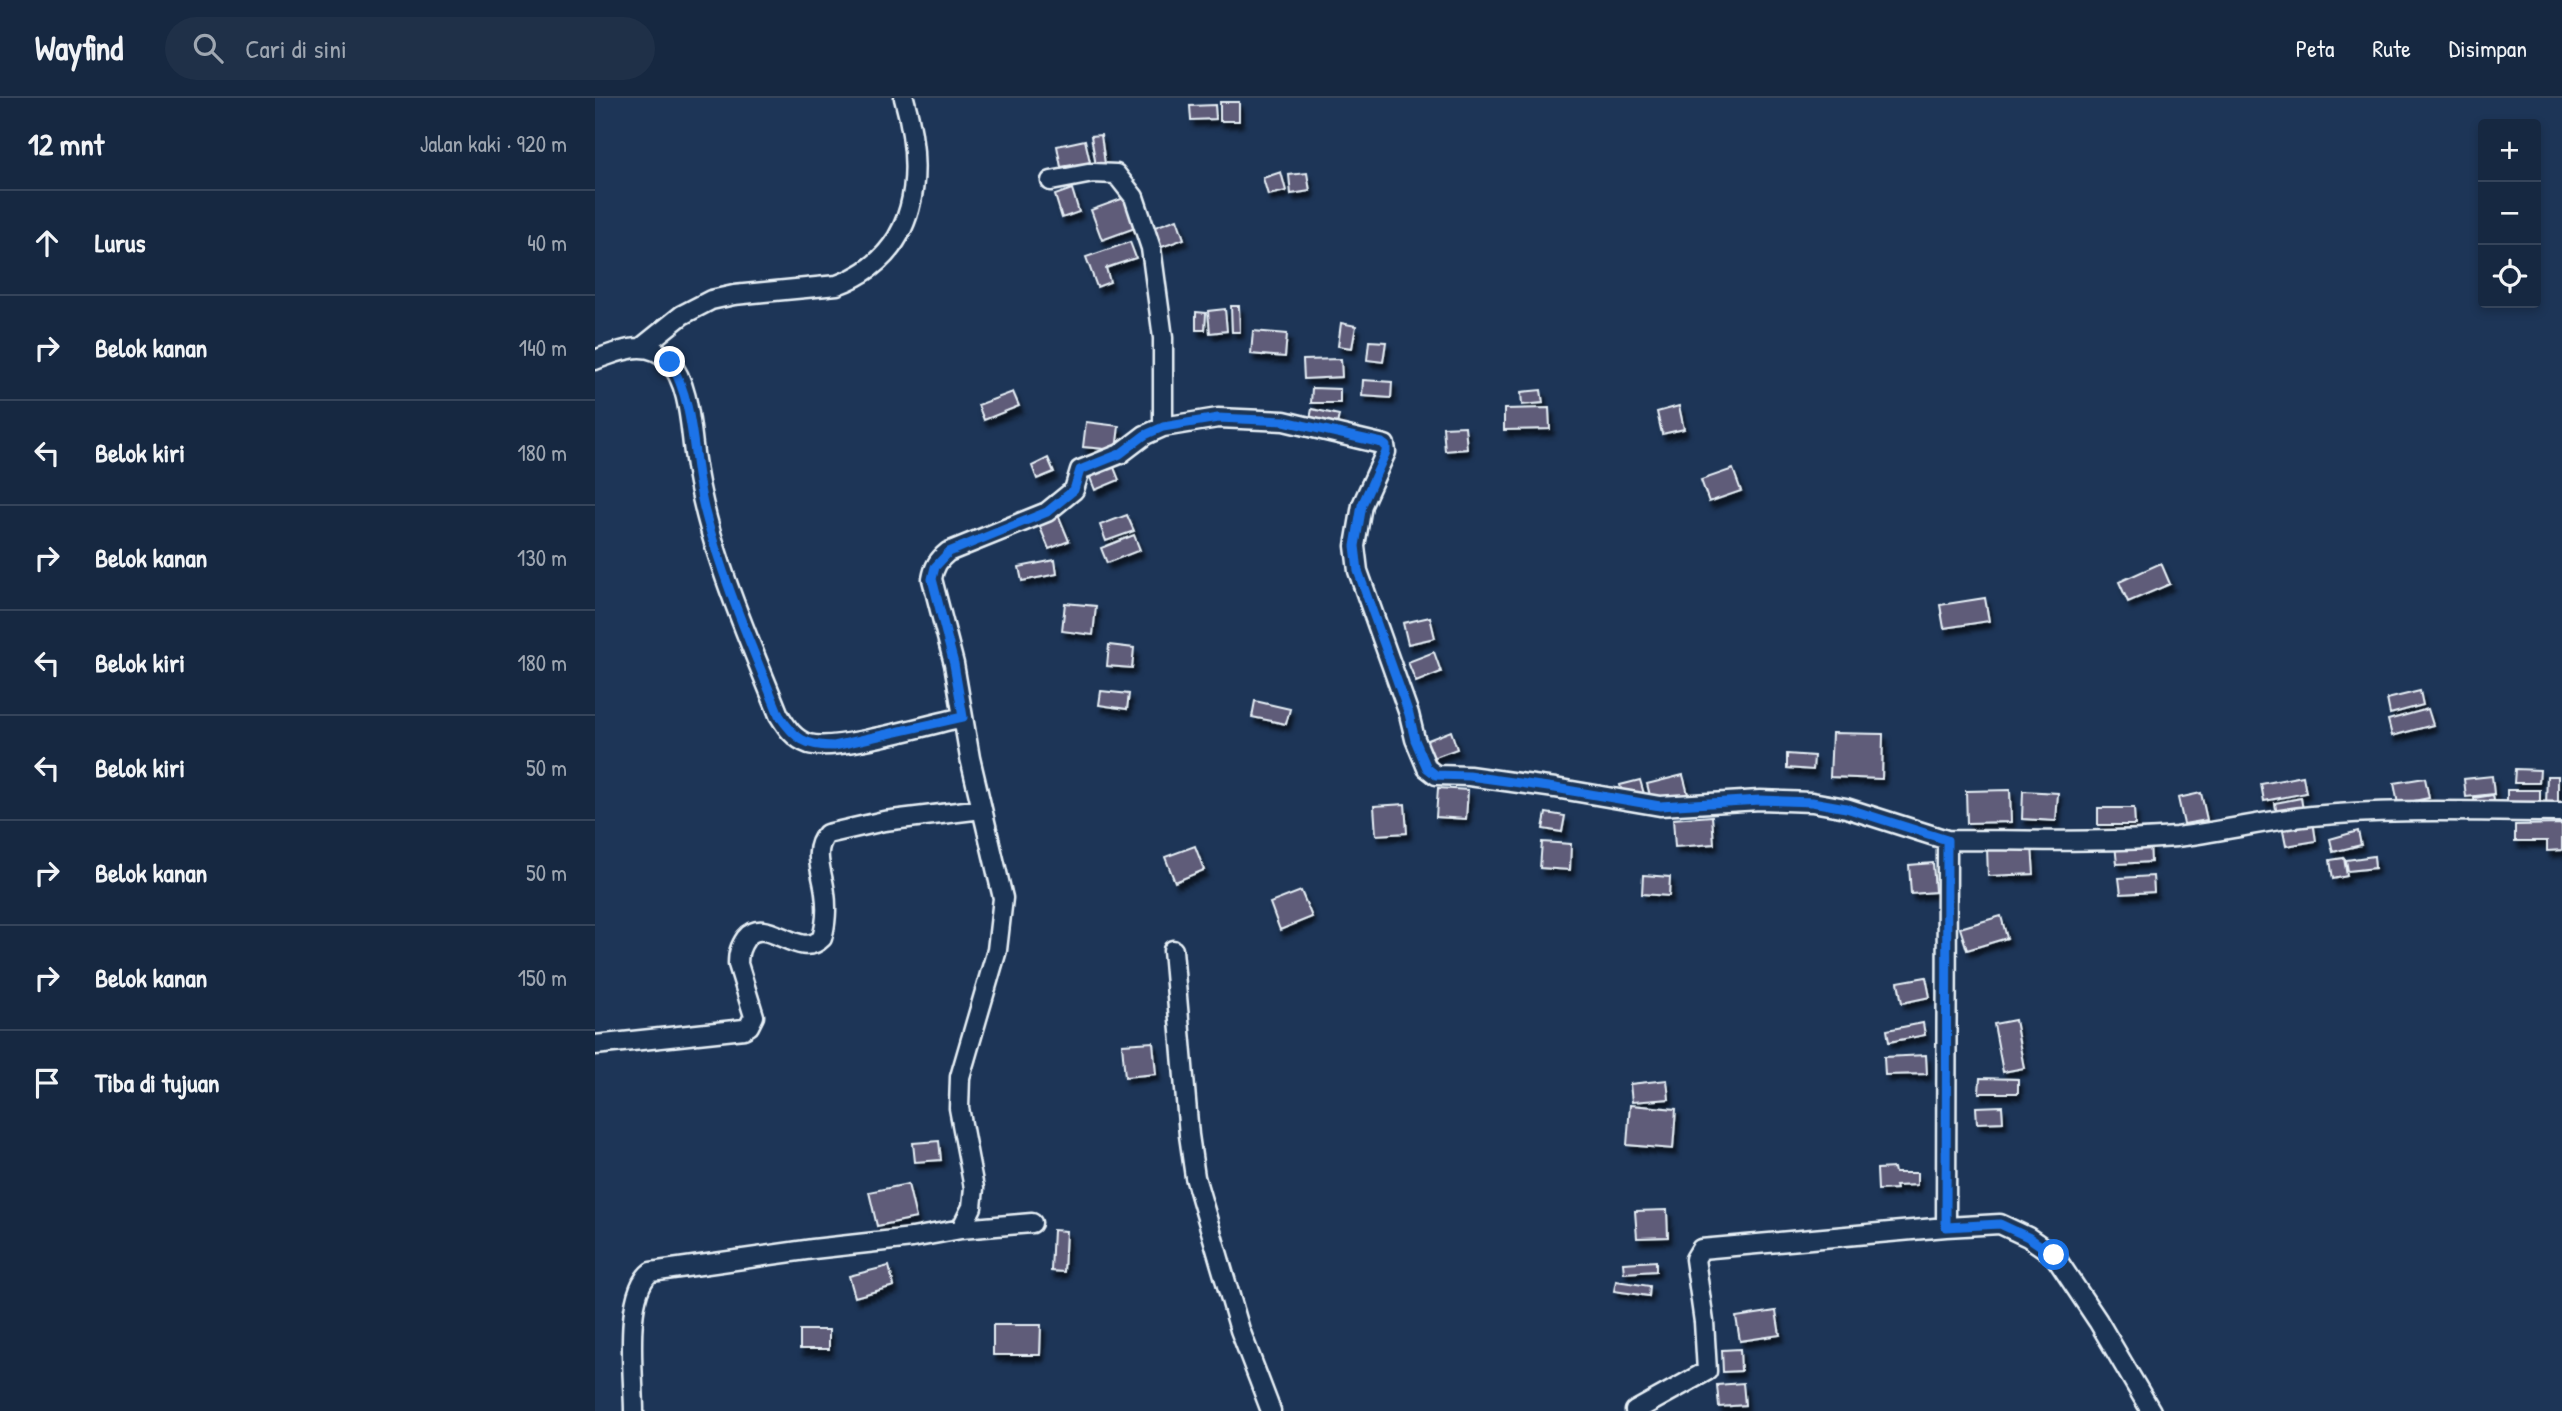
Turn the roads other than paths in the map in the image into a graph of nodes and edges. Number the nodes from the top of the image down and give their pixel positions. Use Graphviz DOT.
graph roads {
  1 [pos="904,98"];
  2 [pos="1051,181"];
  3 [pos="641,348"];
  4 [pos="595,360"];
  5 [pos="1163,427"];
  6 [pos="963,717"];
  7 [pos="982,809"];
  8 [pos="2562,812"];
  9 [pos="1947,840"];
  10 [pos="1173,950"];
  11 [pos="595,1045"];
  12 [pos="1032,1223"];
  13 [pos="1946,1227"];
  14 [pos="961,1229"];
  15 [pos="634,1411"];
  16 [pos="1271,1411"];
  17 [pos="1635,1411"];
  18 [pos="2151,1411"];
  1 -- 3 [label="street"];
  2 -- 5 [label="street"];
  3 -- 4 [label="street"];
  3 -- 6 [label="street"];
  5 -- 6 [label="street"];
  5 -- 9 [label="street"];
  6 -- 7 [label="street"];
  7 -- 11 [label="street"];
  7 -- 14 [label="street"];
  8 -- 9 [label="street"];
  9 -- 13 [label="street"];
  10 -- 16 [label="street"];
  12 -- 14 [label="street"];
  13 -- 17 [label="street"];
  13 -- 18 [label="street"];
  14 -- 15 [label="street"];
}
